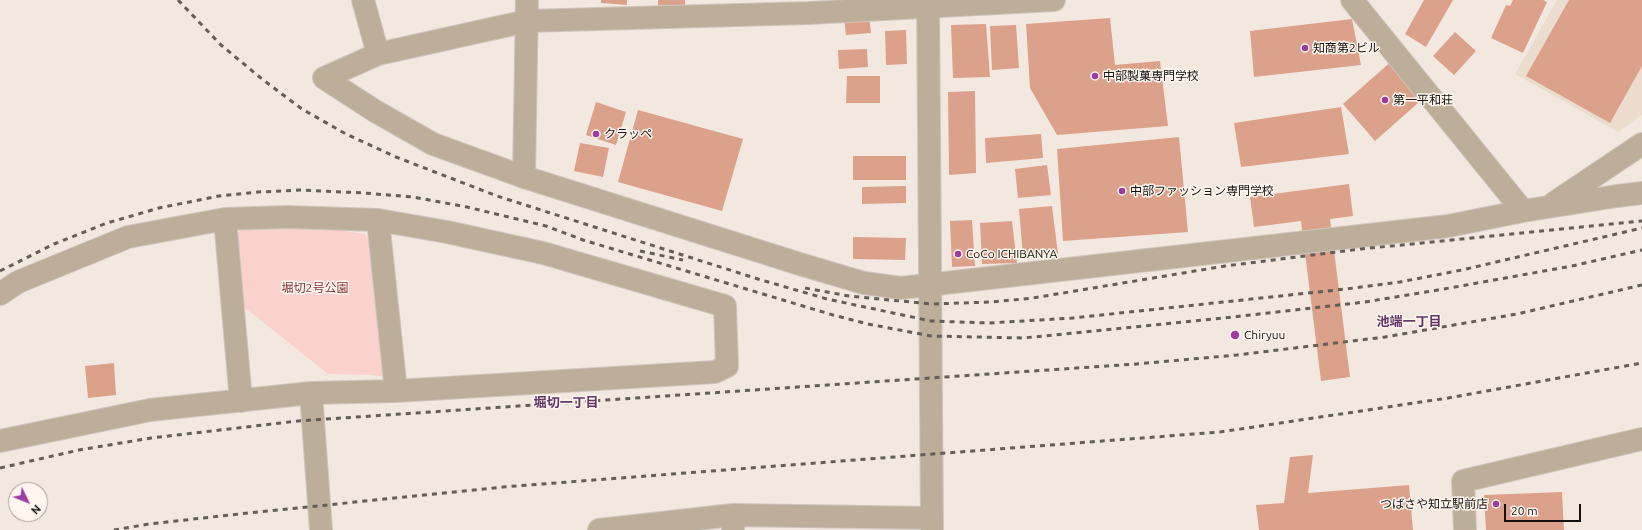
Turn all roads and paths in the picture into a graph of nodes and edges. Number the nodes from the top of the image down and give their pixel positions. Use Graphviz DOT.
graph roads {
  1 [pos="363,0"];
  2 [pos="1054,0"];
  3 [pos="1352,0"];
  4 [pos="928,4"];
  5 [pos="527,10"];
  6 [pos="378,54"];
  7 [pos="1642,144"];
  8 [pos="524,177"];
  9 [pos="1642,193"];
  10 [pos="1547,209"];
  11 [pos="1523,211"];
  12 [pos="226,219"];
  13 [pos="378,220"];
  14 [pos="931,284"];
  15 [pos="0,294"];
  16 [pos="396,391"];
  17 [pos="311,393"];
  18 [pos="242,401"];
  19 [pos="1642,439"];
  20 [pos="0,440"];
  21 [pos="733,522"];
  22 [pos="932,524"];
  23 [pos="321,530"];
  24 [pos="599,530"];
  25 [pos="1465,530"];
  1 -- 6 [label="street"];
  2 -- 4 [label="street"];
  3 -- 11 [label="street"];
  4 -- 5 [label="street"];
  4 -- 14 [label="street"];
  5 -- 6 [label="street"];
  5 -- 8 [label="street"];
  6 -- 8 [label="street"];
  7 -- 10 [label="street"];
  8 -- 14 [label="street"];
  9 -- 10 [label="street"];
  10 -- 11 [label="street"];
  11 -- 14 [label="street"];
  12 -- 13 [label="street"];
  12 -- 15 [label="street"];
  12 -- 18 [label="street"];
  13 -- 16 [label="street"];
  13 -- 16 [label="street"];
  14 -- 22 [label="street"];
  16 -- 17 [label="street"];
  17 -- 18 [label="street"];
  17 -- 23 [label="street"];
  18 -- 20 [label="street"];
  19 -- 25 [label="street"];
  21 -- 22 [label="street"];
  21 -- 24 [label="street"];
}
